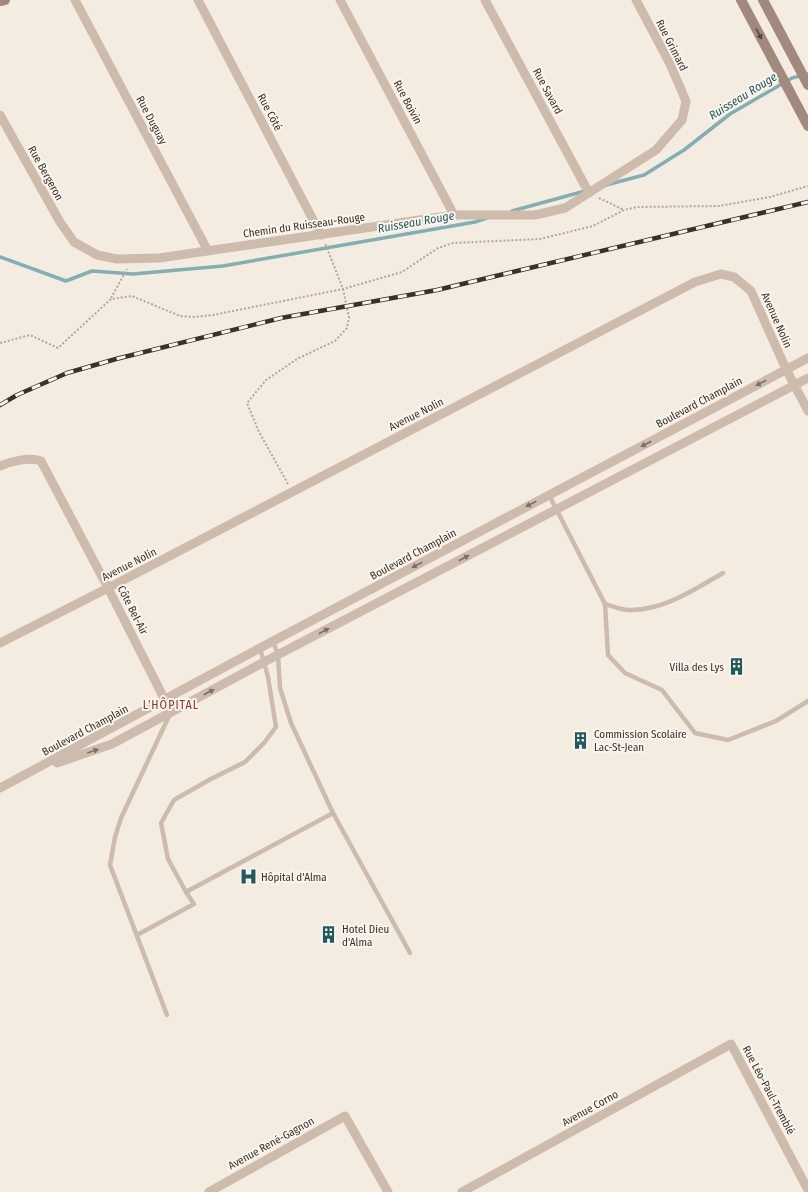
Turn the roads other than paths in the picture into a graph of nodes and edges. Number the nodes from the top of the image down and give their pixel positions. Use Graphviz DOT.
graph roads {
  1 [pos="5,0"];
  2 [pos="75,0"];
  3 [pos="198,0"];
  4 [pos="340,0"];
  5 [pos="486,0"];
  6 [pos="636,0"];
  7 [pos="741,0"];
  8 [pos="763,0"];
  9 [pos="0,1"];
  10 [pos="808,85"];
  11 [pos="686,101"];
  12 [pos="0,115"];
  13 [pos="808,126"];
  14 [pos="589,192"];
  15 [pos="454,215"];
  16 [pos="321,235"];
  17 [pos="74,242"];
  18 [pos="208,251"];
  19 [pos="808,358"];
  20 [pos="786,369"];
  21 [pos="808,378"];
  22 [pos="795,385"];
  23 [pos="808,411"];
  24 [pos="0,466"];
  25 [pos="549,495"];
  26 [pos="557,509"];
  27 [pos="723,573"];
  28 [pos="108,588"];
  29 [pos="605,604"];
  30 [pos="274,641"];
  31 [pos="0,643"];
  32 [pos="260,648"];
  33 [pos="278,655"];
  34 [pos="264,662"];
  35 [pos="165,700"];
  36 [pos="808,701"];
  37 [pos="171,712"];
  38 [pos="30,773"];
  39 [pos="0,788"];
  40 [pos="334,813"];
  41 [pos="186,892"];
  42 [pos="137,935"];
  43 [pos="410,953"];
  44 [pos="167,1015"];
  45 [pos="731,1044"];
  46 [pos="808,1190"];
  47 [pos="209,1192"];
  48 [pos="388,1192"];
  49 [pos="462,1192"];
  1 -- 9 [label="main road"];
  2 -- 18 [label="street, Rue Duguay"];
  3 -- 16 [label="street, Rue Côté"];
  4 -- 15 [label="street, Rue Boivin"];
  5 -- 14 [label="street, Rue Savard"];
  6 -- 11 [label="street, Rue Grimard"];
  7 -- 13 [label="main road, one-way"];
  8 -- 10 [label="main road"];
  11 -- 14 [label="street, Chemin du Ruisseau-Rouge"];
  12 -- 17 [label="street, Rue Bergeron"];
  14 -- 15 [label="street, Chemin du Ruisseau-Rouge"];
  15 -- 16 [label="street, Chemin du Ruisseau-Rouge"];
  16 -- 18 [label="street, Chemin du Ruisseau-Rouge"];
  17 -- 18 [label="street, Chemin du Ruisseau-Rouge"];
  19 -- 20 [label="street, Boulevard Champlain"];
  20 -- 22 [label="street, Avenue Nolin"];
  20 -- 25 [label="street, Boulevard Champlain, one-way"];
  20 -- 28 [label="street, Avenue Nolin"];
  21 -- 22 [label="street, Boulevard Champlain"];
  22 -- 23 [label="street, Avenue Nolin"];
  22 -- 26 [label="street, Boulevard Champlain"];
  24 -- 28 [label="street, Côte Bel-Air"];
  25 -- 26 [label="lane"];
  25 -- 30 [label="street, Boulevard Champlain, one-way"];
  26 -- 29 [label="lane"];
  33 -- 26 [label="street, Boulevard Champlain, one-way"];
  27 -- 29 [label="lane"];
  28 -- 31 [label="street, Avenue Nolin"];
  28 -- 35 [label="street, Côte Bel-Air"];
  29 -- 36 [label="lane"];
  30 -- 32 [label="street, Boulevard Champlain"];
  30 -- 33 [label="lane"];
  32 -- 34 [label="lane"];
  32 -- 35 [label="street, Boulevard Champlain"];
  33 -- 34 [label="street, Boulevard Champlain"];
  33 -- 40 [label="lane"];
  37 -- 34 [label="street, Boulevard Champlain, one-way"];
  34 -- 41 [label="lane"];
  35 -- 37 [label="street, Côte Bel-Air"];
  35 -- 38 [label="street, Boulevard Champlain"];
  38 -- 37 [label="street, Boulevard Champlain, one-way"];
  37 -- 42 [label="lane"];
  38 -- 39 [label="street, Boulevard Champlain"];
  40 -- 41 [label="lane"];
  40 -- 43 [label="lane"];
  41 -- 42 [label="lane"];
  42 -- 44 [label="lane"];
  45 -- 46 [label="street, Rue Léo-Paul-Tremblé"];
  45 -- 49 [label="street, Avenue Corno"];
  47 -- 48 [label="street, Avenue René-Gagnon"];
}
